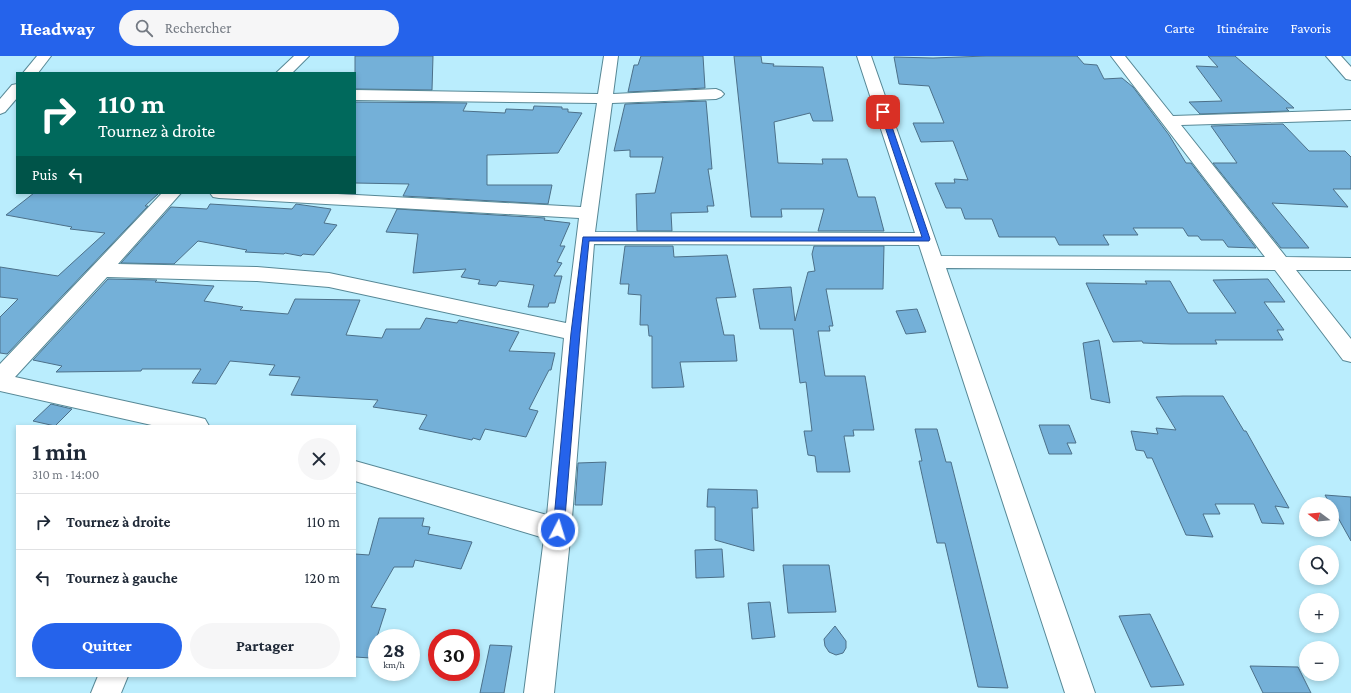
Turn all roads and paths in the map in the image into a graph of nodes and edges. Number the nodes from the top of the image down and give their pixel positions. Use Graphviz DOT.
graph roads {
  1 [pos="44,56"];
  2 [pos="302,56"];
  3 [pos="611,56"];
  4 [pos="864,56"];
  5 [pos="1118,56"];
  6 [pos="1333,56"];
  7 [pos="31,72"];
  8 [pos="284,72"];
  9 [pos="1351,76"];
  10 [pos="16,90"];
  11 [pos="716,94"];
  12 [pos="356,95"];
  13 [pos="605,99"];
  14 [pos="0,109"];
  15 [pos="1351,115"];
  16 [pos="1168,120"];
  17 [pos="171,194"];
  18 [pos="237,194"];
  19 [pos="588,213"];
  20 [pos="585,238"];
  21 [pos="926,239"];
  22 [pos="934,262"];
  23 [pos="1279,262"];
  24 [pos="1351,264"];
  25 [pos="102,270"];
  26 [pos="575,333"];
  27 [pos="1351,354"];
  28 [pos="0,378"];
  29 [pos="0,382"];
  30 [pos="193,425"];
  31 [pos="356,470"];
  32 [pos="558,530"];
  33 [pos="113,677"];
  34 [pos="106,693"];
  35 [pos="539,693"];
  36 [pos="1080,693"];
  1 -- 7 [label="street"];
  2 -- 8 [label="street"];
  3 -- 13 [label="street"];
  4 -- 21 [label="street"];
  5 -- 16 [label="street"];
  6 -- 9 [label="street"];
  10 -- 14 [label="street"];
  11 -- 13 [label="street"];
  12 -- 13 [label="street"];
  13 -- 19 [label="street"];
  15 -- 16 [label="street"];
  16 -- 23 [label="street"];
  17 -- 25 [label="street"];
  18 -- 19 [label="street"];
  19 -- 20 [label="street"];
  20 -- 21 [label="street"];
  20 -- 26 [label="street"];
  21 -- 22 [label="street"];
  22 -- 23 [label="street"];
  22 -- 36 [label="street"];
  23 -- 24 [label="street"];
  23 -- 27 [label="street"];
  25 -- 26 [label="street"];
  25 -- 28 [label="street"];
  26 -- 32 [label="street"];
  29 -- 30 [label="street"];
  31 -- 32 [label="street"];
  32 -- 35 [label="street"];
  33 -- 34 [label="street"];
}
